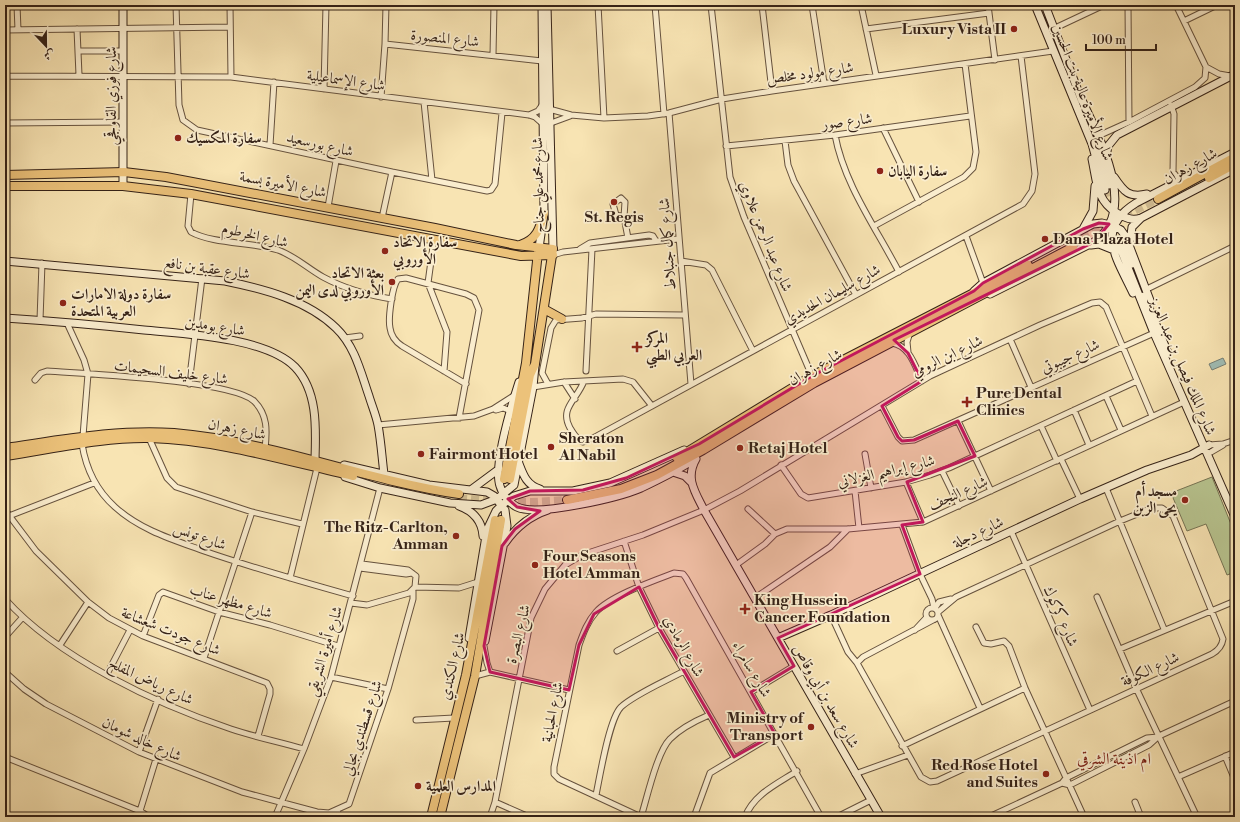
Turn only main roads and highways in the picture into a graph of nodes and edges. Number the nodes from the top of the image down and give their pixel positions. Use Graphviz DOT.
graph roads {
  1 [pos="1235,157"];
  2 [pos="1235,164"];
  3 [pos="5,175"];
  4 [pos="5,186"];
  5 [pos="544,213"];
  6 [pos="516,245"];
  7 [pos="1072,245"];
  8 [pos="539,248"];
  9 [pos="553,252"];
  10 [pos="519,255"];
  11 [pos="538,256"];
  12 [pos="534,281"];
  13 [pos="973,295"];
  14 [pos="544,309"];
  15 [pos="562,319"];
  16 [pos="82,440"];
  17 [pos="701,447"];
  18 [pos="5,448"];
  19 [pos="5,456"];
  20 [pos="318,463"];
  21 [pos="566,498"];
  22 [pos="431,817"];
  23 [pos="440,817"];
  1 -- 2 [label="main road, شارع زهران"];
  3 -- 6 [label="main road, شارع الأميرة بسمة"];
  4 -- 10 [label="main road, شارع الأميرة بسمة"];
  5 -- 6 [label="main road"];
  6 -- 8 [label="main road, شارع الأميرة بسمة"];
  7 -- 13 [label="main road, شارع زهران"];
  8 -- 9 [label="main road, شارع الأميرة بسمة"];
  8 -- 11 [label="main road, شارع محمد علي جناح"];
  9 -- 11 [label="main road, شارع الأميرة بسمة"];
  9 -- 14 [label="main road, شارع محمد علي جناح"];
  10 -- 11 [label="main road, شارع الأميرة بسمة"];
  10 -- 12 [label="main road"];
  11 -- 12 [label="main road, شارع محمد علي جناح"];
  12 -- 14 [label="main road, شارع محمد علي جناح"];
  13 -- 17 [label="main road, شارع زهران"];
  13 -- 17 [label="main road, شارع زهران"];
  14 -- 15 [label="main road"];
  16 -- 18 [label="main road, شارع زهران"];
  16 -- 19 [label="main road, شارع زهران"];
  16 -- 20 [label="main road, شارع زهران"];
  16 -- 20 [label="main road, شارع زهران"];
  17 -- 21 [label="main road, شارع زهران"];
  20 -- 20 [label="main road, شارع زهران"];
  22 -- 23 [label="main road, شارع الكندي"];
}
